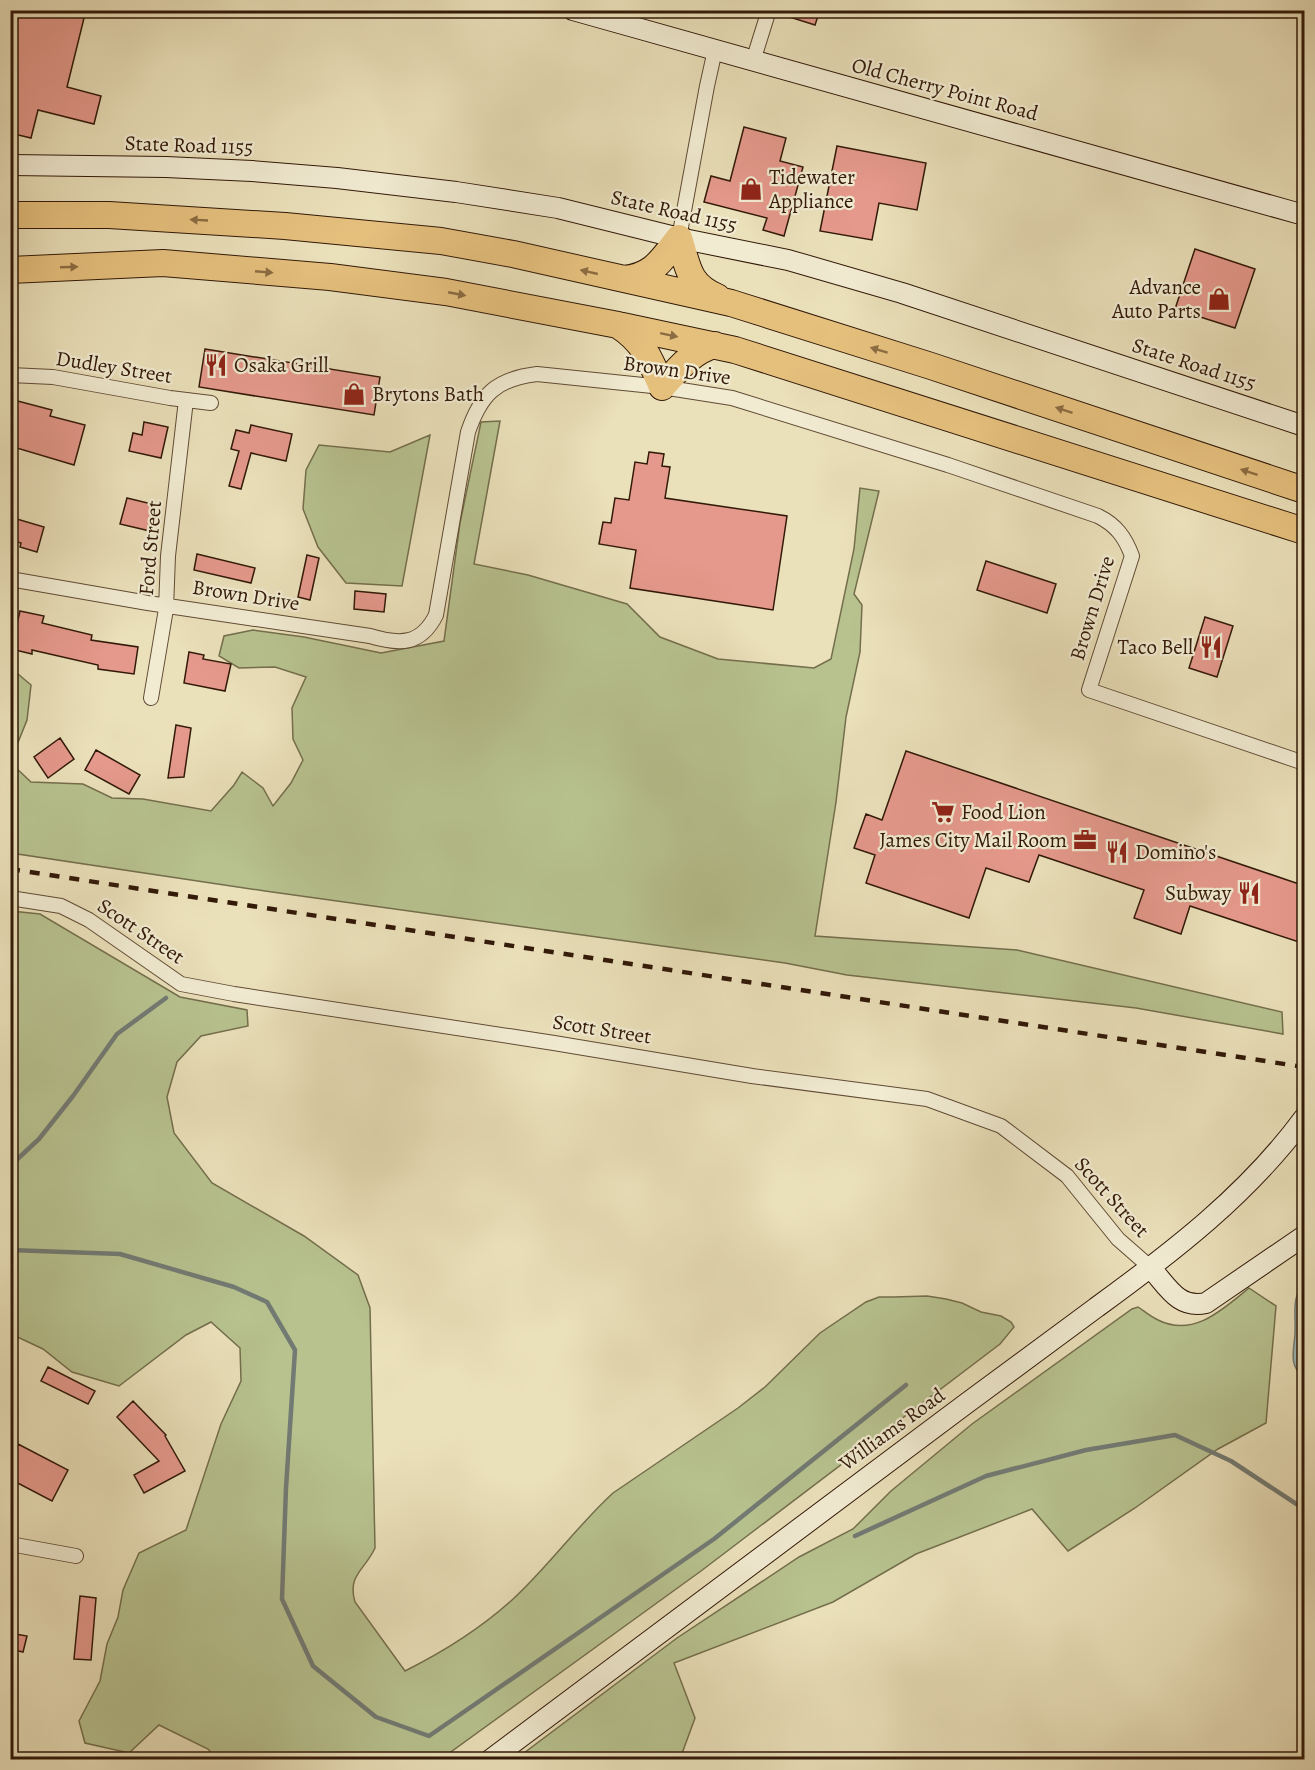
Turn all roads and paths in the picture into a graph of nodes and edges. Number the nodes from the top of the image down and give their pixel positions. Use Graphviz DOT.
graph roads {
  1 [pos="573,10"];
  2 [pos="769,10"];
  3 [pos="715,50"];
  4 [pos="753,61"];
  5 [pos="10,165"];
  6 [pos="1304,212"];
  7 [pos="10,215"];
  8 [pos="679,238"];
  9 [pos="10,270"];
  10 [pos="621,279"];
  11 [pos="731,303"];
  12 [pos="618,325"];
  13 [pos="716,345"];
  14 [pos="10,375"];
  15 [pos="662,387"];
  16 [pos="186,400"];
  17 [pos="211,403"];
  18 [pos="1305,426"];
  19 [pos="1305,490"];
  20 [pos="1305,531"];
  21 [pos="10,579"];
  22 [pos="167,604"];
  23 [pos="151,698"];
  24 [pos="1305,763"];
  25 [pos="10,898"];
  26 [pos="1305,1118"];
  27 [pos="1305,1236"];
  28 [pos="1150,1268"];
  29 [pos="10,1544"];
  30 [pos="76,1556"];
  31 [pos="490,1760"];
  1 -- 3 [label="street, Old Cherry Point Road"];
  2 -- 4 [label="street"];
  3 -- 4 [label="street, Old Cherry Point Road"];
  3 -- 8 [label="street"];
  4 -- 6 [label="street, Old Cherry Point Road"];
  5 -- 8 [label="street, State Road 1155"];
  10 -- 7 [label="highway, one-way"];
  8 -- 10 [label="highway"];
  8 -- 11 [label="highway"];
  8 -- 18 [label="street, State Road 1155"];
  9 -- 12 [label="highway, one-way"];
  10 -- 11 [label="highway"];
  19 -- 11 [label="highway, one-way"];
  12 -- 13 [label="highway, one-way"];
  12 -- 15 [label="highway"];
  13 -- 15 [label="highway"];
  13 -- 20 [label="highway"];
  14 -- 16 [label="street, Dudley Street"];
  15 -- 22 [label="street, Brown Drive"];
  15 -- 24 [label="street, Brown Drive"];
  16 -- 17 [label="street, Dudley Street"];
  16 -- 22 [label="street, Ford Street"];
  21 -- 22 [label="street, Brown Drive"];
  22 -- 23 [label="street, Ford Street"];
  25 -- 28 [label="street, Scott Street"];
  26 -- 28 [label="street, Williams Road"];
  27 -- 28 [label="street"];
  28 -- 31 [label="street, Williams Road"];
  29 -- 30 [label="street"];
}
